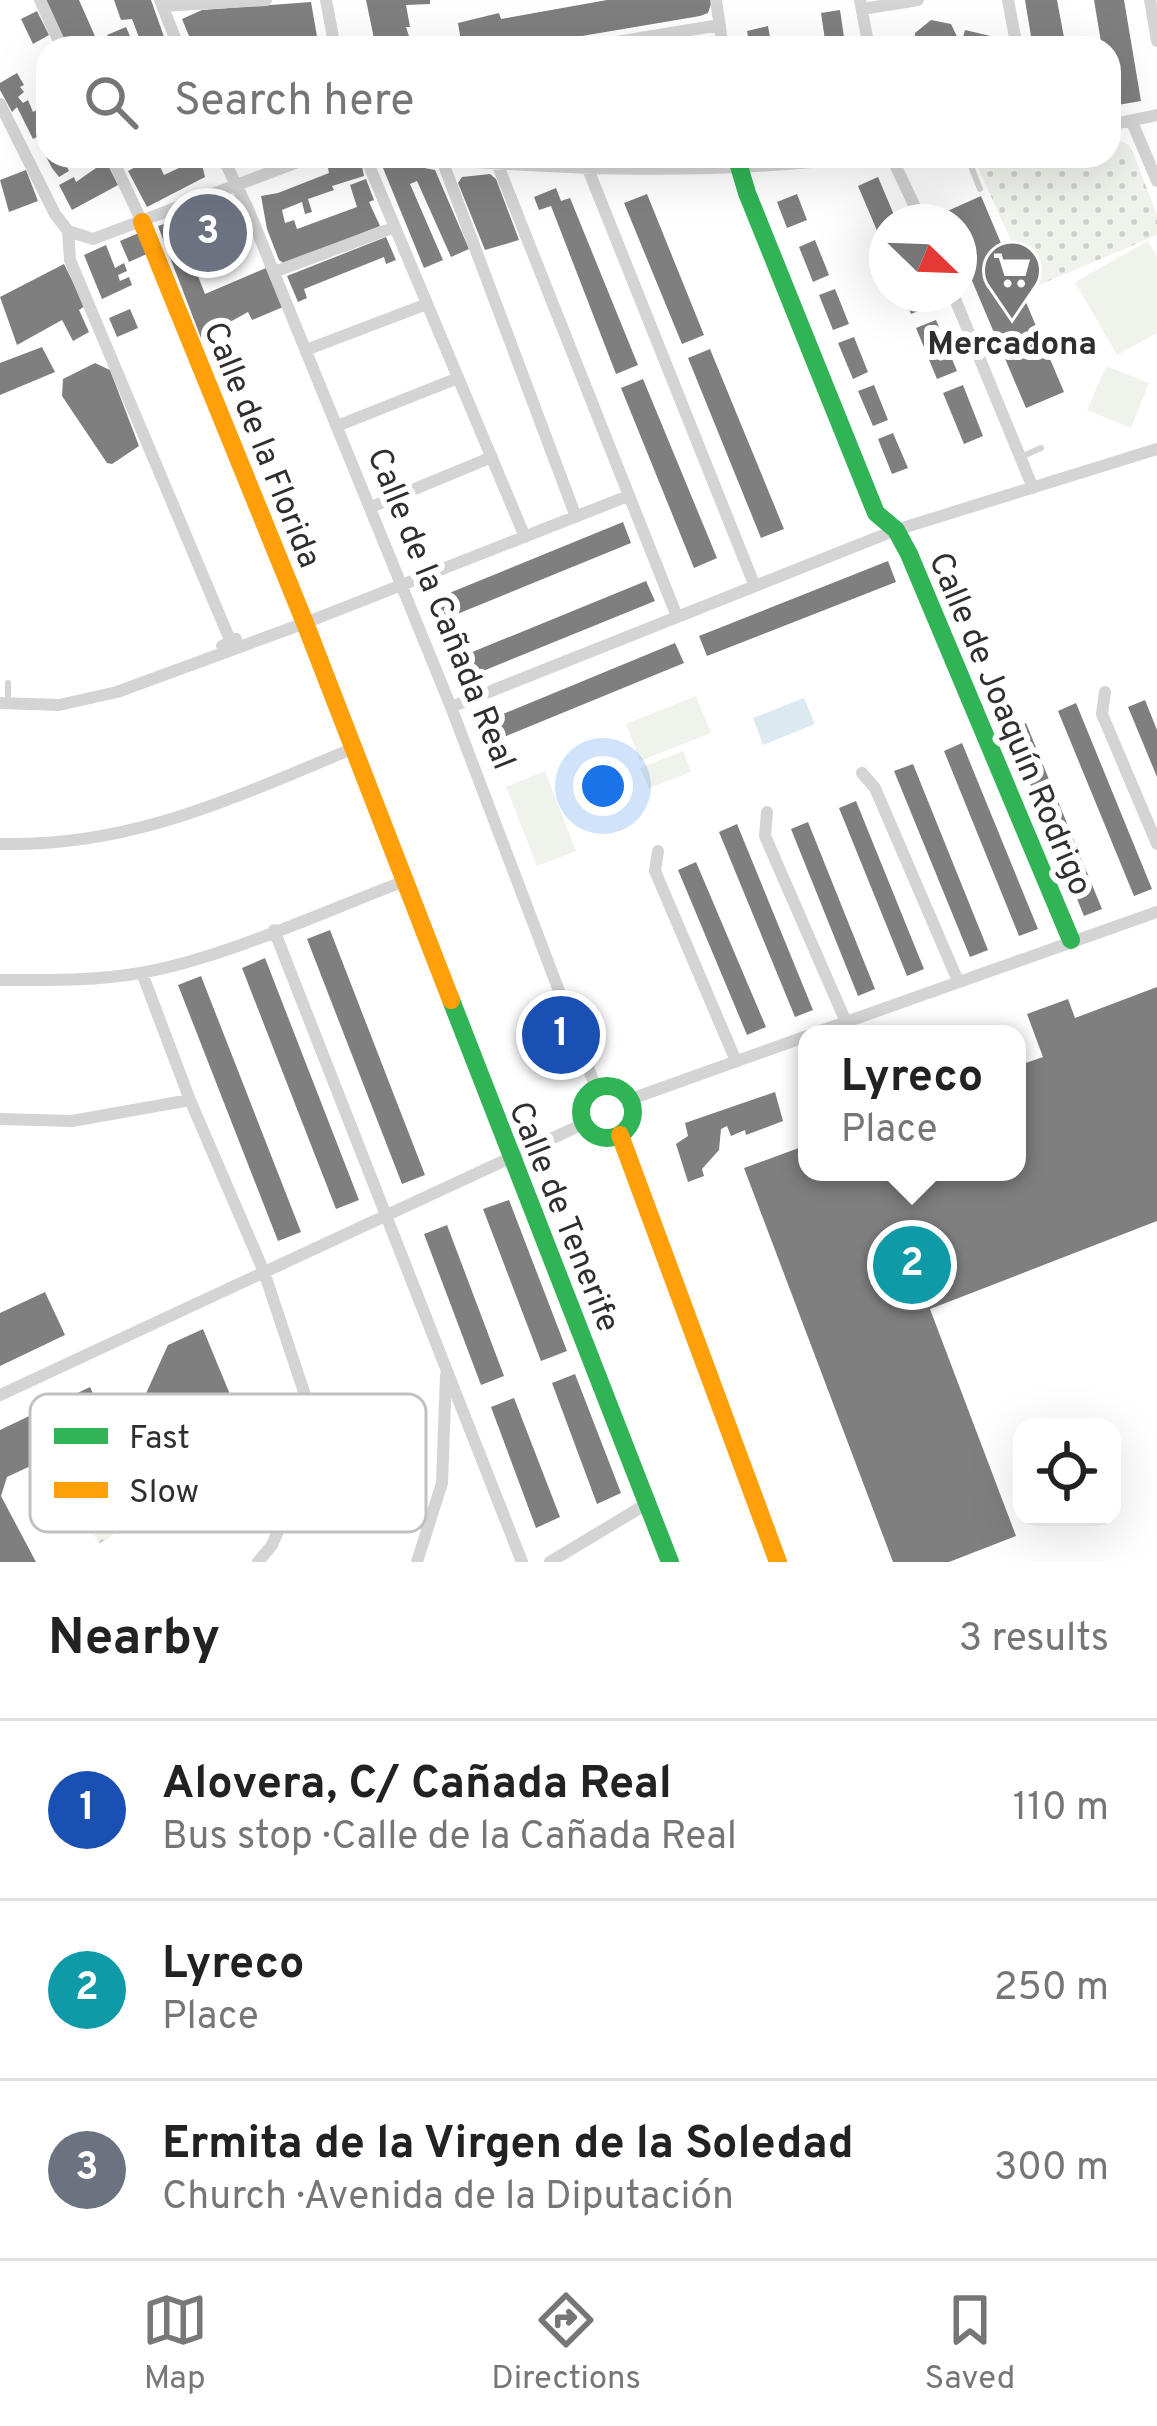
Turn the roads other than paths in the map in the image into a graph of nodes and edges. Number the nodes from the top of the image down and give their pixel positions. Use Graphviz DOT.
graph roads {
  1 [pos="40,0"];
  2 [pos="266,0"];
  3 [pos="326,0"];
  4 [pos="716,0"];
  5 [pos="918,0"];
  6 [pos="1008,0"];
  7 [pos="1150,0"];
  8 [pos="161,3"];
  9 [pos="861,4"];
  10 [pos="720,25"];
  11 [pos="56,36"];
  12 [pos="174,36"];
  13 [pos="332,36"];
  14 [pos="653,36"];
  15 [pos="721,36"];
  16 [pos="867,36"];
  17 [pos="1015,36"];
  18 [pos="1157,41"];
  19 [pos="0,104"];
  20 [pos="1157,116"];
  21 [pos="1132,122"];
  22 [pos="1121,123"];
  23 [pos="117,168"];
  24 [pos="227,168"];
  25 [pos="279,168"];
  26 [pos="370,168"];
  27 [pos="445,168"];
  28 [pos="499,168"];
  29 [pos="581,168"];
  30 [pos="607,168"];
  31 [pos="740,168"];
  32 [pos="897,168"];
  33 [pos="972,168"];
  34 [pos="588,169"];
  35 [pos="1157,181"];
  36 [pos="233,184"];
  37 [pos="980,189"];
  38 [pos="914,204"];
  39 [pos="142,222"];
  40 [pos="395,227"];
  41 [pos="68,231"];
  42 [pos="274,272"];
  43 [pos="428,304"];
  44 [pos="960,312"];
  45 [pos="306,350"];
  46 [pos="458,378"];
  47 [pos="337,426"];
  48 [pos="1041,448"];
  49 [pos="1157,449"];
  50 [pos="1021,456"];
  51 [pos="491,457"];
  52 [pos="1034,488"];
  53 [pos="628,496"];
  54 [pos="370,507"];
  55 [pos="576,517"];
  56 [pos="896,530"];
  57 [pos="525,537"];
  58 [pos="754,584"];
  59 [pos="403,585"];
  60 [pos="676,614"];
  61 [pos="305,623"];
  62 [pos="226,652"];
  63 [pos="8,683"];
  64 [pos="1106,692"];
  65 [pos="4,704"];
  66 [pos="451,706"];
  67 [pos="352,749"];
  68 [pos="862,772"];
  69 [pos="767,812"];
  70 [pos="0,844"];
  71 [pos="1157,844"];
  72 [pos="658,851"];
  73 [pos="405,881"];
  74 [pos="1157,912"];
  75 [pos="274,930"];
  76 [pos="1071,940"];
  77 [pos="142,973"];
  78 [pos="0,980"];
  79 [pos="958,981"];
  80 [pos="846,1022"];
  81 [pos="838,1025"];
  82 [pos="798,1039"];
  83 [pos="736,1061"];
  84 [pos="596,1088"];
  85 [pos="631,1099"];
  86 [pos="190,1100"];
  87 [pos="0,1119"];
  88 [pos="583,1124"];
  89 [pos="620,1135"];
  90 [pos="510,1159"];
  91 [pos="386,1216"];
  92 [pos="264,1272"];
  93 [pos="446,1368"];
  94 [pos="305,1394"];
  95 [pos="0,1395"];
  96 [pos="648,1503"];
  97 [pos="278,1532"];
  98 [pos="258,1562"];
  99 [pos="417,1562"];
  100 [pos="522,1562"];
  101 [pos="550,1562"];
  102 [pos="670,1562"];
  103 [pos="778,1562"];
  1 -- 11 [label="street"];
  2 -- 8 [label="street"];
  3 -- 13 [label="street"];
  4 -- 10 [label="street"];
  5 -- 9 [label="street"];
  6 -- 17 [label="street"];
  7 -- 18 [label="street"];
  8 -- 12 [label="street"];
  9 -- 16 [label="street"];
  10 -- 14 [label="street"];
  10 -- 15 [label="street"];
  19 -- 41 [label="street"];
  20 -- 21 [label="street"];
  21 -- 22 [label="street"];
  21 -- 35 [label="street"];
  23 -- 39 [label="street, Calle de la Florida"];
  24 -- 36 [label="street, Calle de la Cañada Real"];
  25 -- 36 [label="street"];
  26 -- 40 [label="street"];
  27 -- 55 [label="street"];
  28 -- 53 [label="street"];
  29 -- 34 [label="street"];
  30 -- 34 [label="street"];
  31 -- 56 [label="street, Calle de Joaquín Rodrigo"];
  32 -- 38 [label="street"];
  33 -- 37 [label="lane"];
  34 -- 58 [label="street"];
  36 -- 39 [label="street"];
  36 -- 42 [label="street, Calle de la Cañada Real"];
  39 -- 41 [label="street"];
  39 -- 61 [label="street, Calle de la Florida"];
  40 -- 42 [label="street"];
  40 -- 43 [label="street"];
  41 -- 62 [label="street"];
  42 -- 45 [label="street, Calle de la Cañada Real"];
  43 -- 45 [label="street"];
  43 -- 46 [label="street"];
  44 -- 50 [label="street"];
  45 -- 47 [label="street, Calle de la Cañada Real"];
  46 -- 47 [label="street"];
  46 -- 51 [label="street"];
  47 -- 54 [label="street, Calle de la Cañada Real"];
  48 -- 50 [label="lane"];
  49 -- 52 [label="street"];
  50 -- 52 [label="street"];
  51 -- 54 [label="street"];
  51 -- 57 [label="street"];
  52 -- 56 [label="street"];
  53 -- 55 [label="street"];
  53 -- 60 [label="street"];
  54 -- 59 [label="street, Calle de la Cañada Real"];
  55 -- 57 [label="street"];
  56 -- 58 [label="street"];
  56 -- 76 [label="street, Calle de Joaquín Rodrigo"];
  57 -- 59 [label="street"];
  58 -- 60 [label="street"];
  59 -- 61 [label="street"];
  59 -- 66 [label="street, Calle de la Cañada Real"];
  60 -- 66 [label="street"];
  61 -- 62 [label="street"];
  61 -- 67 [label="street, Calle de Tenerife"];
  62 -- 65 [label="street"];
  63 -- 65 [label="lane"];
  64 -- 71 [label="street"];
  66 -- 84 [label="street, Calle de la Cañada Real"];
  67 -- 70 [label="street"];
  67 -- 73 [label="street, Calle de Tenerife"];
  68 -- 79 [label="street"];
  69 -- 80 [label="street"];
  72 -- 83 [label="street"];
  73 -- 75 [label="street"];
  73 -- 90 [label="street, Calle de Tenerife"];
  74 -- 76 [label="street"];
  75 -- 77 [label="street"];
  75 -- 91 [label="street"];
  76 -- 79 [label="street"];
  77 -- 78 [label="street"];
  77 -- 86 [label="street"];
  79 -- 80 [label="street"];
  80 -- 81 [label="street"];
  82 -- 83 [label="street"];
  83 -- 85 [label="street"];
  84 -- 85 [label="street"];
  84 -- 88 [label="street"];
  85 -- 89 [label="street"];
  86 -- 87 [label="street"];
  86 -- 92 [label="street"];
  88 -- 89 [label="street"];
  88 -- 90 [label="street"];
  89 -- 103 [label="street"];
  90 -- 91 [label="street"];
  90 -- 96 [label="street, Calle de Tenerife"];
  91 -- 92 [label="street"];
  91 -- 93 [label="street"];
  92 -- 94 [label="street"];
  92 -- 95 [label="street"];
  93 -- 99 [label="street"];
  93 -- 100 [label="street"];
  96 -- 101 [label="street"];
  96 -- 102 [label="street, Calle de Tenerife"];
  97 -- 98 [label="street"];
}
